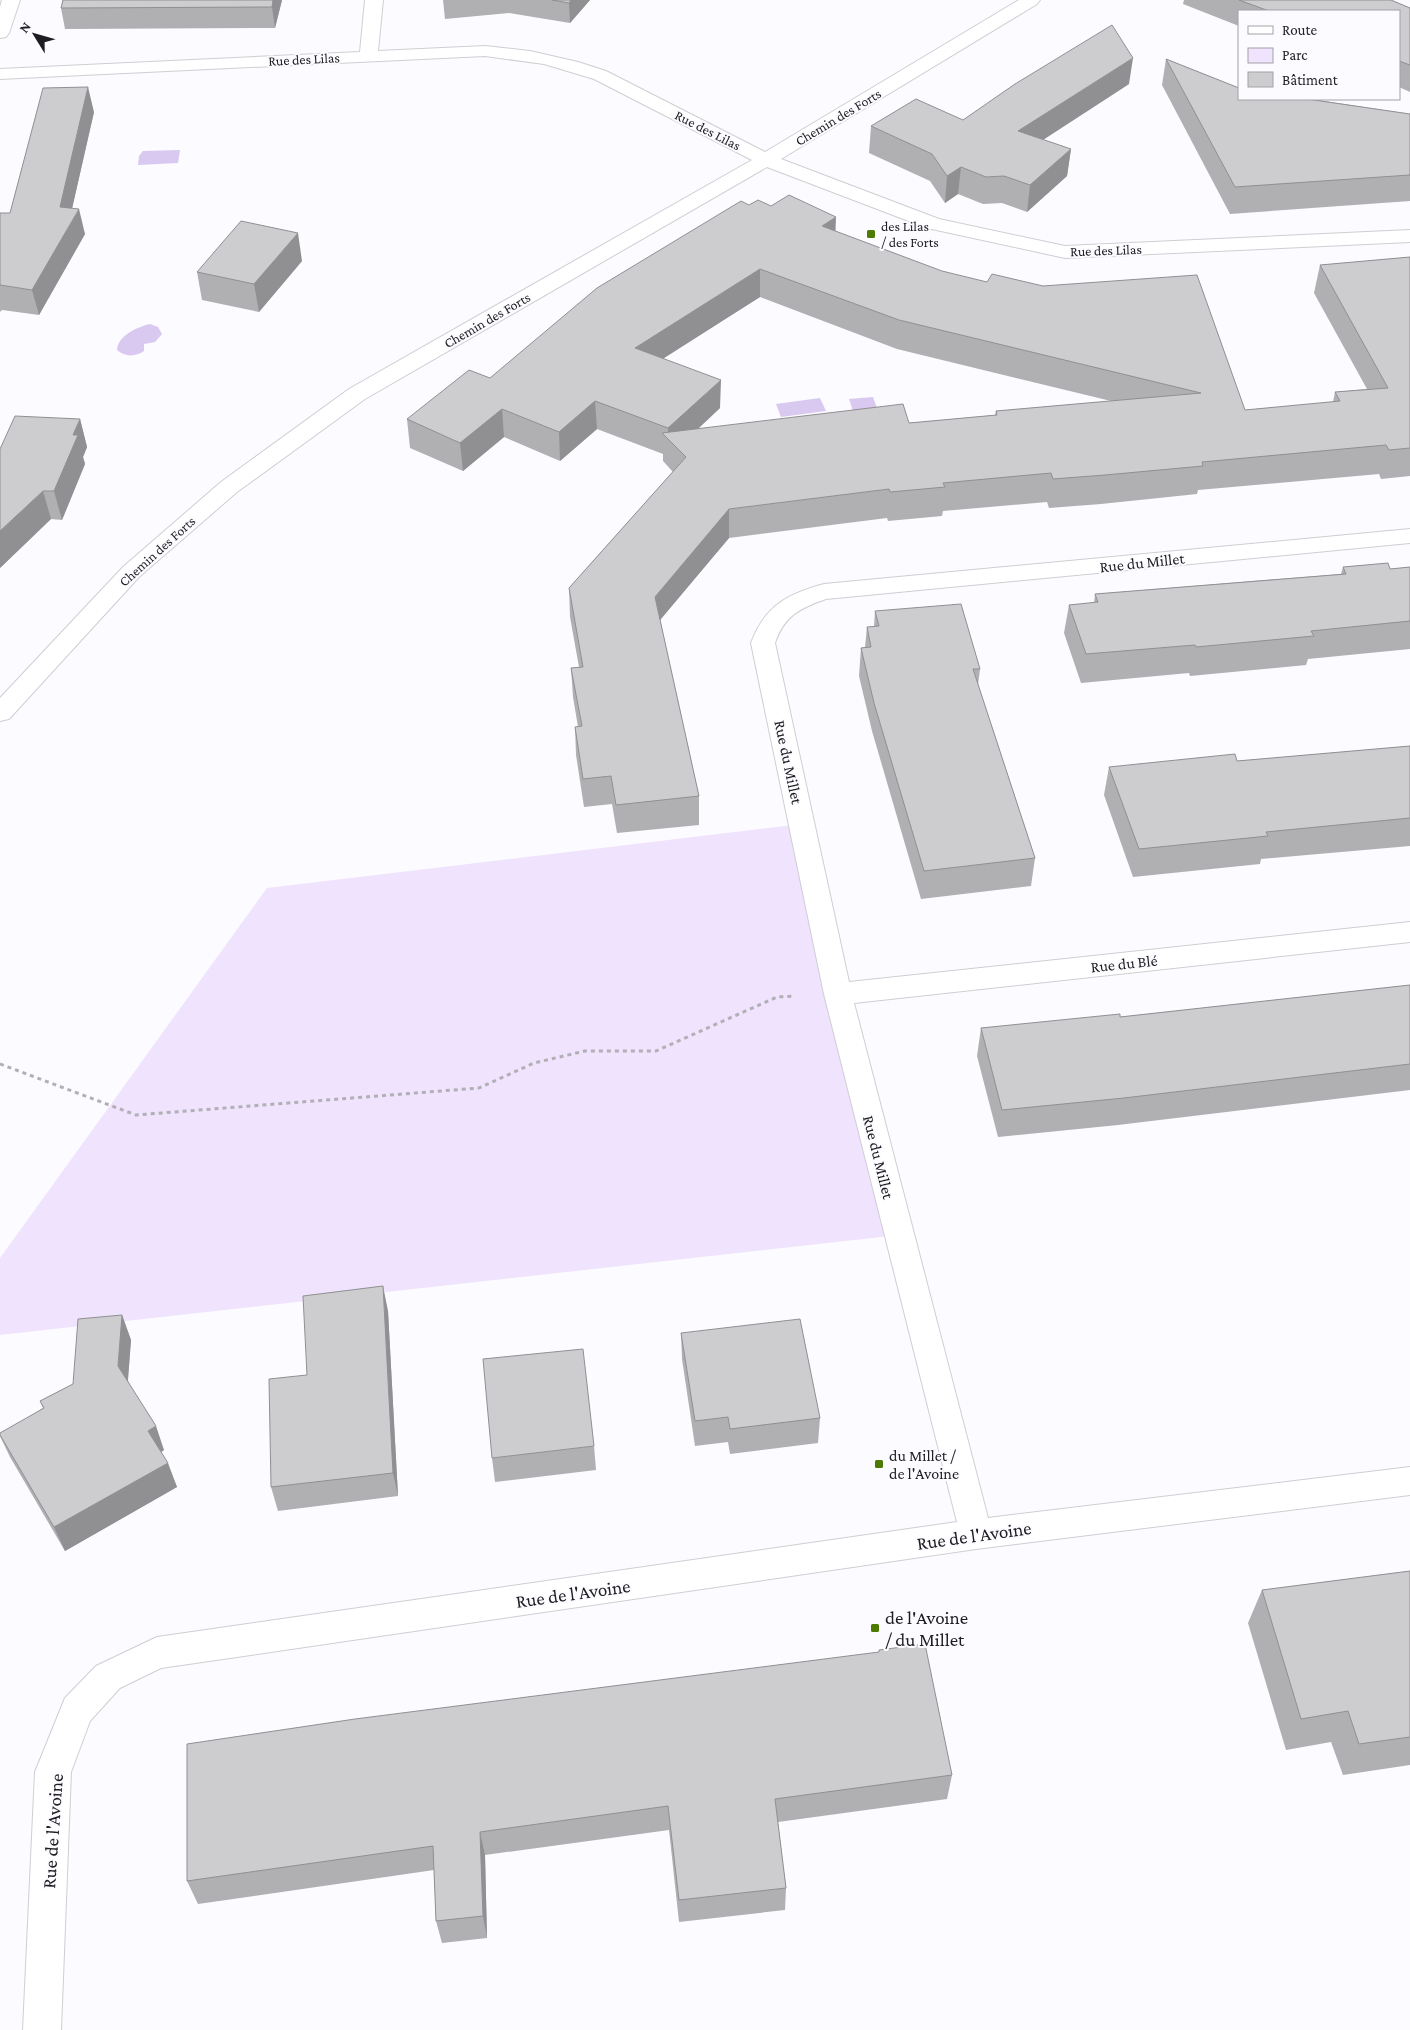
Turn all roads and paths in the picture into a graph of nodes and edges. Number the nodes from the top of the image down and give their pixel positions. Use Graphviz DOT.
graph roads {
  1 [pos="12,0"];
  2 [pos="374,0"];
  3 [pos="1032,0"];
  4 [pos="0,33"];
  5 [pos="368,56"];
  6 [pos="0,74"];
  7 [pos="766,160"];
  8 [pos="1410,236"];
  9 [pos="1410,536"];
  10 [pos="0,714"];
  11 [pos="1410,932"];
  12 [pos="838,994"];
  13 [pos="0,1064"];
  14 [pos="1410,1481"];
  15 [pos="976,1534"];
  16 [pos="42,2030"];
  1 -- 4 [label="street"];
  2 -- 5 [label="street"];
  3 -- 7 [label="street, Chemin des Forts"];
  5 -- 6 [label="street, Rue des Lilas"];
  5 -- 7 [label="street, Rue des Lilas"];
  7 -- 8 [label="street, Rue des Lilas"];
  7 -- 10 [label="street, Chemin des Forts"];
  9 -- 12 [label="street, Rue du Millet"];
  11 -- 12 [label="street, Rue du Blé"];
  12 -- 13 [label="path"];
  12 -- 15 [label="street, Rue du Millet"];
  14 -- 15 [label="street, Rue de l'Avoine"];
  15 -- 16 [label="street, Rue de l'Avoine"];
}
